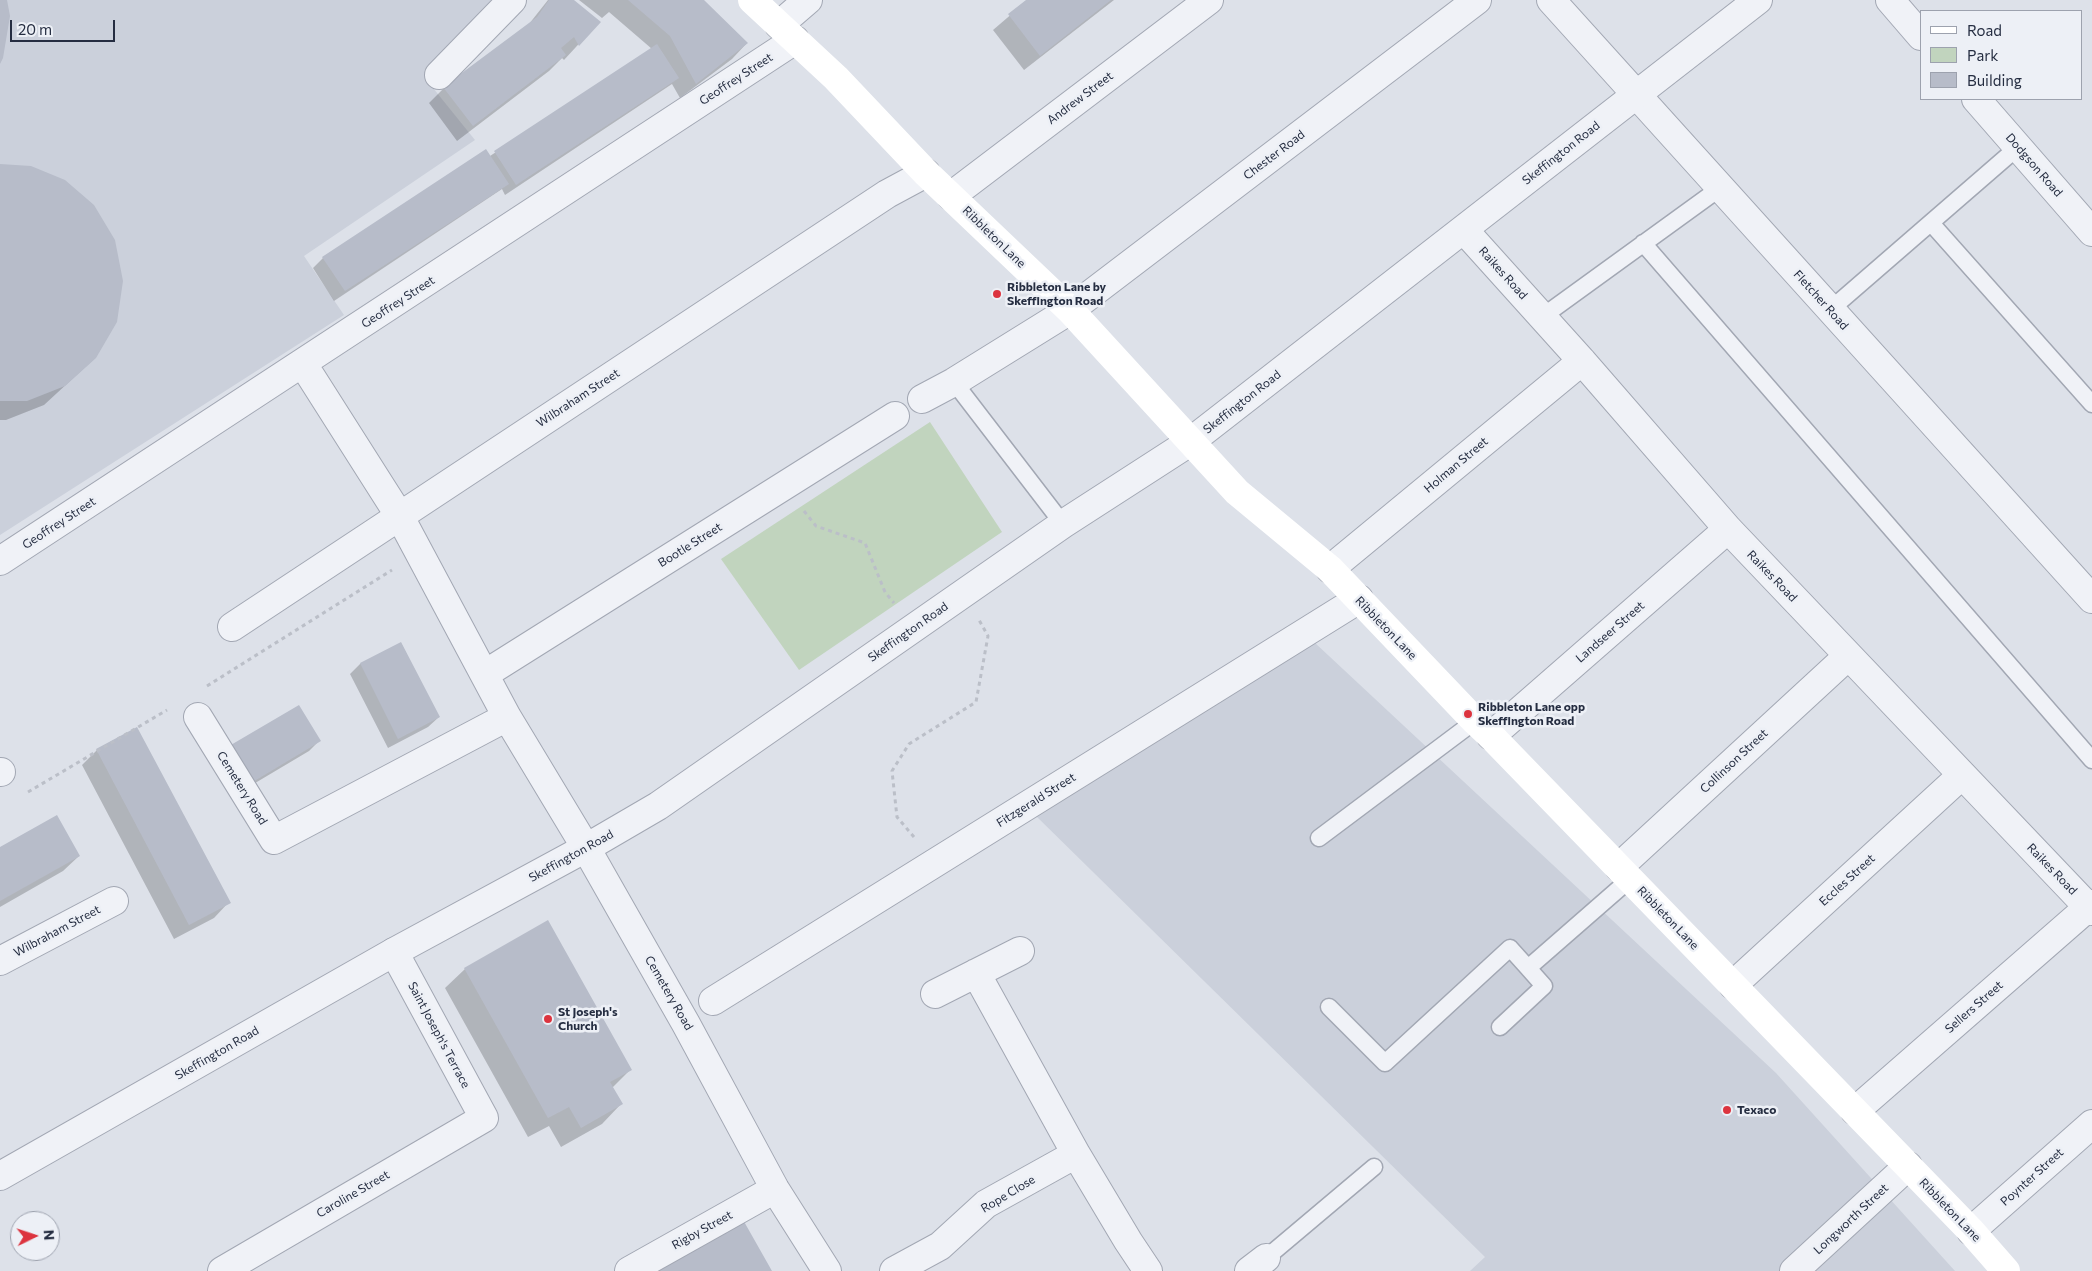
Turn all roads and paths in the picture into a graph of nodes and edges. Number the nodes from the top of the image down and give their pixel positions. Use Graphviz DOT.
graph roads {
  1 [pos="512,0"];
  2 [pos="752,0"];
  3 [pos="808,0"];
  4 [pos="1209,0"];
  5 [pos="1477,0"];
  6 [pos="1551,0"];
  7 [pos="1758,0"];
  8 [pos="1890,0"];
  9 [pos="787,32"];
  10 [pos="1920,35"];
  11 [pos="438,75"];
  12 [pos="1635,94"];
  13 [pos="1977,100"];
  14 [pos="2018,147"];
  15 [pos="926,173"];
  16 [pos="1720,188"];
  17 [pos="951,196"];
  18 [pos="1931,223"];
  19 [pos="1464,230"];
  20 [pos="2092,232"];
  21 [pos="1643,243"];
  22 [pos="1070,310"];
  23 [pos="1830,310"];
  24 [pos="1542,316"];
  25 [pos="1582,360"];
  26 [pos="303,364"];
  27 [pos="954,382"];
  28 [pos="922,400"];
  29 [pos="2092,404"];
  30 [pos="895,416"];
  31 [pos="1190,442"];
  32 [pos="785,485"];
  33 [pos="399,516"];
  34 [pos="1063,524"];
  35 [pos="1728,529"];
  36 [pos="0,562"];
  37 [pos="1330,569"];
  38 [pos="963,594"];
  39 [pos="1359,599"];
  40 [pos="2092,599"];
  41 [pos="896,604"];
  42 [pos="232,627"];
  43 [pos="1848,656"];
  44 [pos="485,674"];
  45 [pos="198,717"];
  46 [pos="507,717"];
  47 [pos="1483,728"];
  48 [pos="2092,760"];
  49 [pos="1962,775"];
  50 [pos="1319,838"];
  51 [pos="586,848"];
  52 [pos="936,862"];
  53 [pos="1625,873"];
  54 [pos="114,901"];
  55 [pos="2091,907"];
  56 [pos="1020,950"];
  57 [pos="394,952"];
  58 [pos="0,961"];
  59 [pos="1528,968"];
  60 [pos="976,973"];
  61 [pos="1733,985"];
  62 [pos="935,994"];
  63 [pos="713,1001"];
  64 [pos="1330,1007"];
  65 [pos="1500,1027"];
  66 [pos="1855,1111"];
  67 [pos="484,1118"];
  68 [pos="2092,1124"];
  69 [pos="1076,1154"];
  70 [pos="1908,1166"];
  71 [pos="1374,1167"];
  72 [pos="0,1176"];
  73 [pos="775,1189"];
  74 [pos="1971,1231"];
  75 [pos="1257,1264"];
  76 [pos="222,1271"];
  77 [pos="629,1271"];
  78 [pos="827,1271"];
  79 [pos="894,1271"];
  80 [pos="1148,1271"];
  81 [pos="1794,1271"];
  82 [pos="2006,1271"];
  1 -- 11 [label="street"];
  2 -- 9 [label="main road, Ribbleton Lane"];
  3 -- 9 [label="street, Geoffrey Street"];
  4 -- 17 [label="street, Andrew Street"];
  5 -- 22 [label="street, Chester Road"];
  6 -- 12 [label="street, Fletcher Road"];
  7 -- 12 [label="street, Skeffington Road"];
  8 -- 10 [label="street"];
  9 -- 15 [label="main road, Ribbleton Lane"];
  9 -- 26 [label="street, Geoffrey Street"];
  12 -- 16 [label="street, Fletcher Road"];
  12 -- 19 [label="street, Skeffington Road"];
  13 -- 14 [label="street, Dodgson Road"];
  14 -- 18 [label="lane"];
  14 -- 20 [label="street, Dodgson Road"];
  15 -- 17 [label="main road, Ribbleton Lane"];
  15 -- 33 [label="street, Wilbraham Street"];
  16 -- 21 [label="lane"];
  16 -- 23 [label="street, Fletcher Road"];
  17 -- 22 [label="main road, Ribbleton Lane"];
  18 -- 23 [label="lane"];
  18 -- 29 [label="lane"];
  19 -- 24 [label="street, Raikes Road"];
  19 -- 31 [label="street, Skeffington Road"];
  21 -- 24 [label="lane"];
  21 -- 48 [label="lane"];
  22 -- 27 [label="street"];
  22 -- 31 [label="main road, Ribbleton Lane"];
  23 -- 40 [label="street, Fletcher Road"];
  24 -- 25 [label="street, Raikes Road"];
  25 -- 35 [label="street, Raikes Road"];
  25 -- 37 [label="street, Holman Street"];
  26 -- 33 [label="street, Cemetery Road"];
  26 -- 36 [label="street, Geoffrey Street"];
  27 -- 28 [label="street"];
  27 -- 34 [label="lane"];
  30 -- 32 [label="street, Bootle Street"];
  31 -- 34 [label="street, Skeffington Road"];
  31 -- 37 [label="main road, Ribbleton Lane"];
  32 -- 41 [label="path"];
  32 -- 44 [label="street, Bootle Street"];
  33 -- 42 [label="street, Wilbraham Street"];
  33 -- 44 [label="street, Cemetery Road"];
  34 -- 38 [label="street, Skeffington Road"];
  35 -- 43 [label="street, Raikes Road"];
  35 -- 47 [label="street, Landseer Street"];
  37 -- 39 [label="main road, Ribbleton Lane"];
  38 -- 51 [label="street, Skeffington Road"];
  38 -- 52 [label="path"];
  39 -- 47 [label="main road, Ribbleton Lane"];
  39 -- 52 [label="street, Fitzgerald Street"];
  43 -- 49 [label="street, Raikes Road"];
  43 -- 53 [label="street, Collinson Street"];
  44 -- 46 [label="street, Cemetery Road"];
  45 -- 46 [label="street, Cemetery Road"];
  46 -- 51 [label="street, Cemetery Road"];
  47 -- 50 [label="lane"];
  47 -- 53 [label="main road, Ribbleton Lane"];
  49 -- 55 [label="street, Raikes Road"];
  49 -- 61 [label="street, Eccles Street"];
  51 -- 57 [label="street, Skeffington Road"];
  51 -- 73 [label="street, Cemetery Road"];
  52 -- 63 [label="street, Fitzgerald Street"];
  53 -- 59 [label="lane"];
  53 -- 61 [label="main road, Ribbleton Lane"];
  54 -- 58 [label="street, Wilbraham Street"];
  55 -- 66 [label="street, Sellers Street"];
  56 -- 60 [label="street"];
  57 -- 67 [label="street, Saint Joseph's Terrace"];
  57 -- 72 [label="street, Skeffington Road"];
  59 -- 64 [label="lane"];
  59 -- 65 [label="lane"];
  60 -- 62 [label="street"];
  60 -- 69 [label="street"];
  61 -- 66 [label="main road, Ribbleton Lane"];
  66 -- 70 [label="main road, Ribbleton Lane"];
  67 -- 76 [label="street, Caroline Street"];
  68 -- 74 [label="street, Poynter Street"];
  69 -- 79 [label="street, Rope Close"];
  69 -- 80 [label="street"];
  70 -- 74 [label="main road, Ribbleton Lane"];
  70 -- 81 [label="street, Longworth Street"];
  71 -- 75 [label="lane"];
  73 -- 77 [label="street, Rigby Street"];
  73 -- 78 [label="street, Cemetery Road"];
  74 -- 82 [label="main road, Ribbleton Lane"];
}
